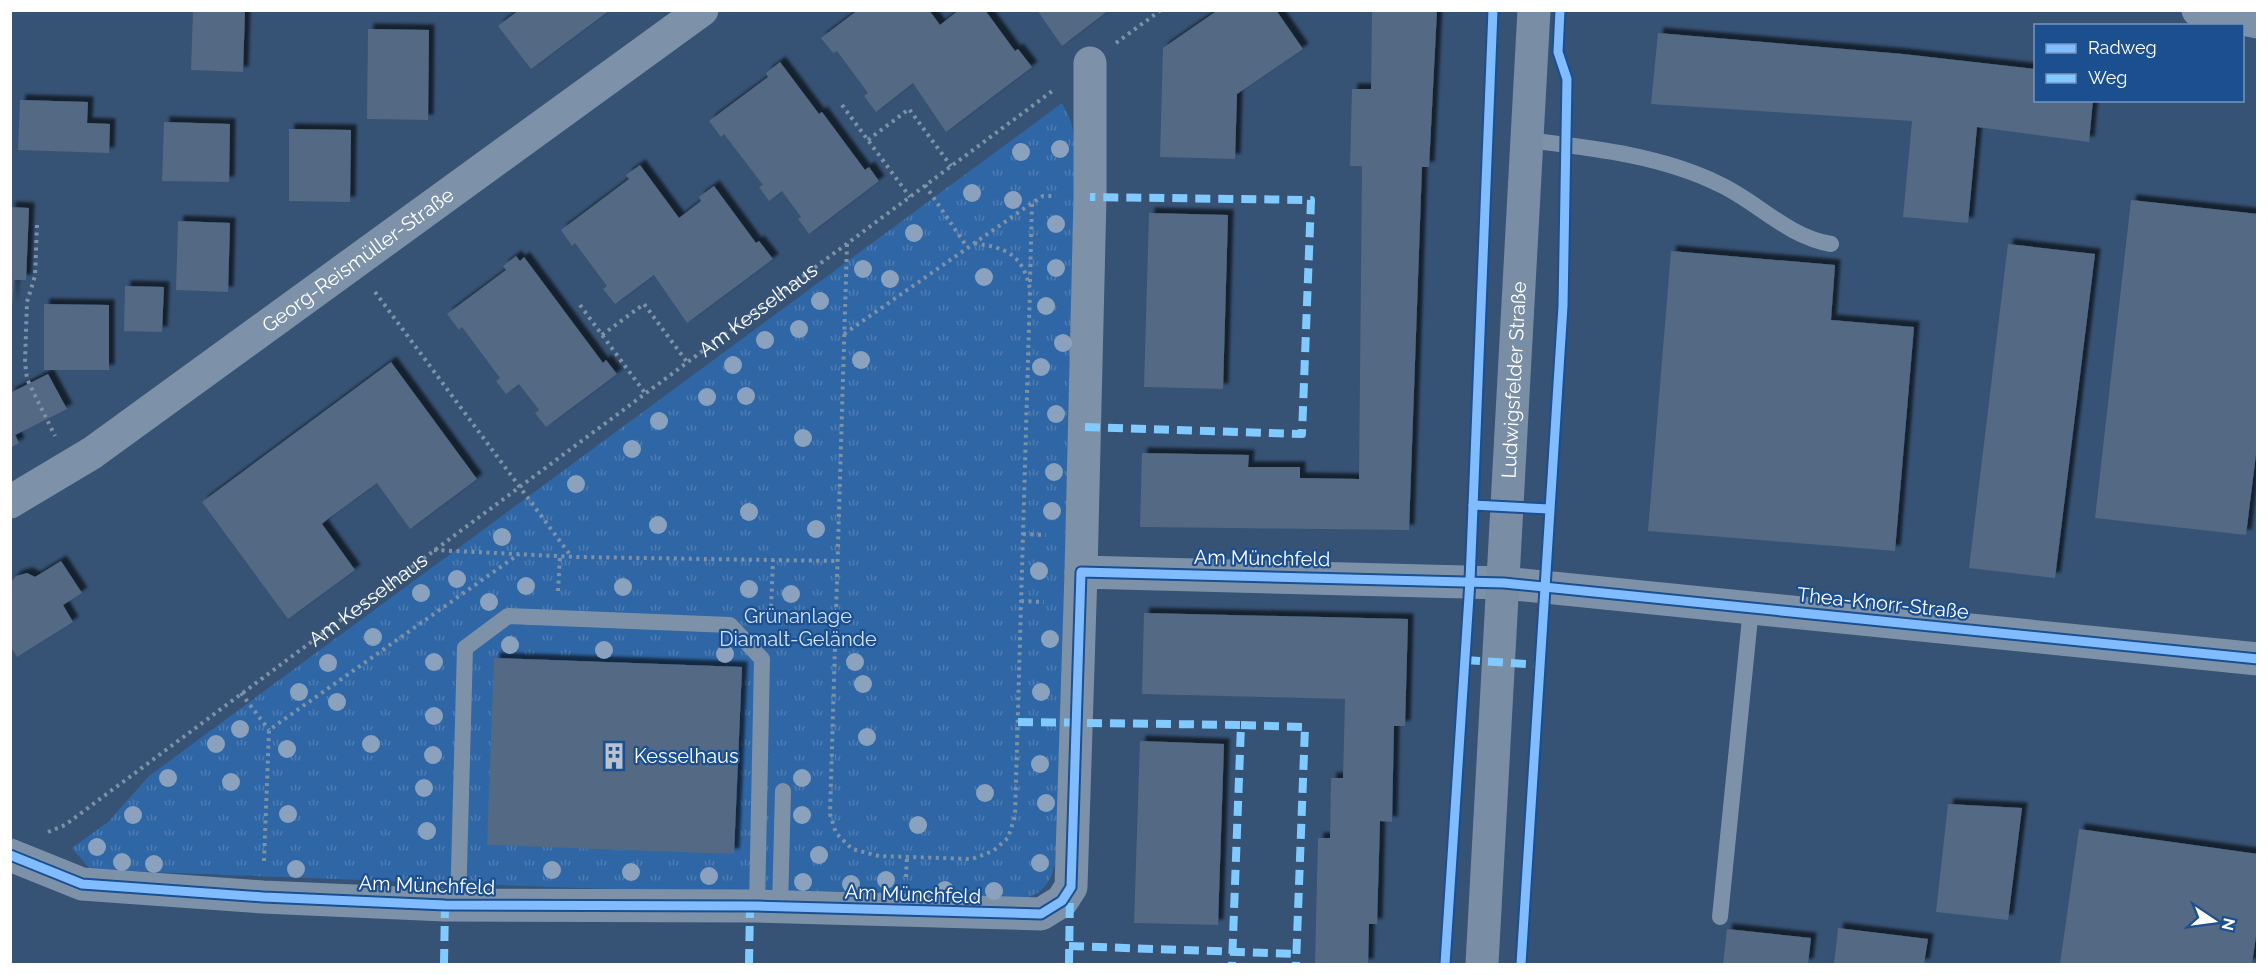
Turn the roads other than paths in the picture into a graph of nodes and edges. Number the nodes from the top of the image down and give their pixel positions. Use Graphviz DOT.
graph roads {
  1 [pos="702,10"];
  2 [pos="1534,10"];
  3 [pos="2198,10"];
  4 [pos="2258,22"];
  5 [pos="1090,63"];
  6 [pos="1527,140"];
  7 [pos="1831,244"];
  8 [pos="10,502"];
  9 [pos="1081,572"];
  10 [pos="1504,583"];
  11 [pos="1751,608"];
  12 [pos="2258,659"];
  13 [pos="783,791"];
  14 [pos="10,855"];
  15 [pos="458,906"];
  16 [pos="769,907"];
  17 [pos="1720,917"];
  18 [pos="1482,964"];
  1 -- 8 [label="street, Georg-Reismüller-Straße"];
  2 -- 6 [label="street, Ludwigsfelder Straße"];
  3 -- 4 [label="street"];
  5 -- 9 [label="street"];
  6 -- 7 [label="lane"];
  6 -- 10 [label="street, Ludwigsfelder Straße"];
  9 -- 10 [label="street, Am Münchfeld"];
  9 -- 16 [label="street, Am Münchfeld"];
  10 -- 11 [label="street, Thea-Knorr-Straße"];
  10 -- 18 [label="street, Ludwigsfelder Straße"];
  11 -- 12 [label="street, Thea-Knorr-Straße"];
  11 -- 17 [label="lane"];
  13 -- 16 [label="lane"];
  14 -- 15 [label="street, Am Münchfeld"];
  15 -- 16 [label="street, Am Münchfeld"];
  15 -- 16 [label="lane"];
}
